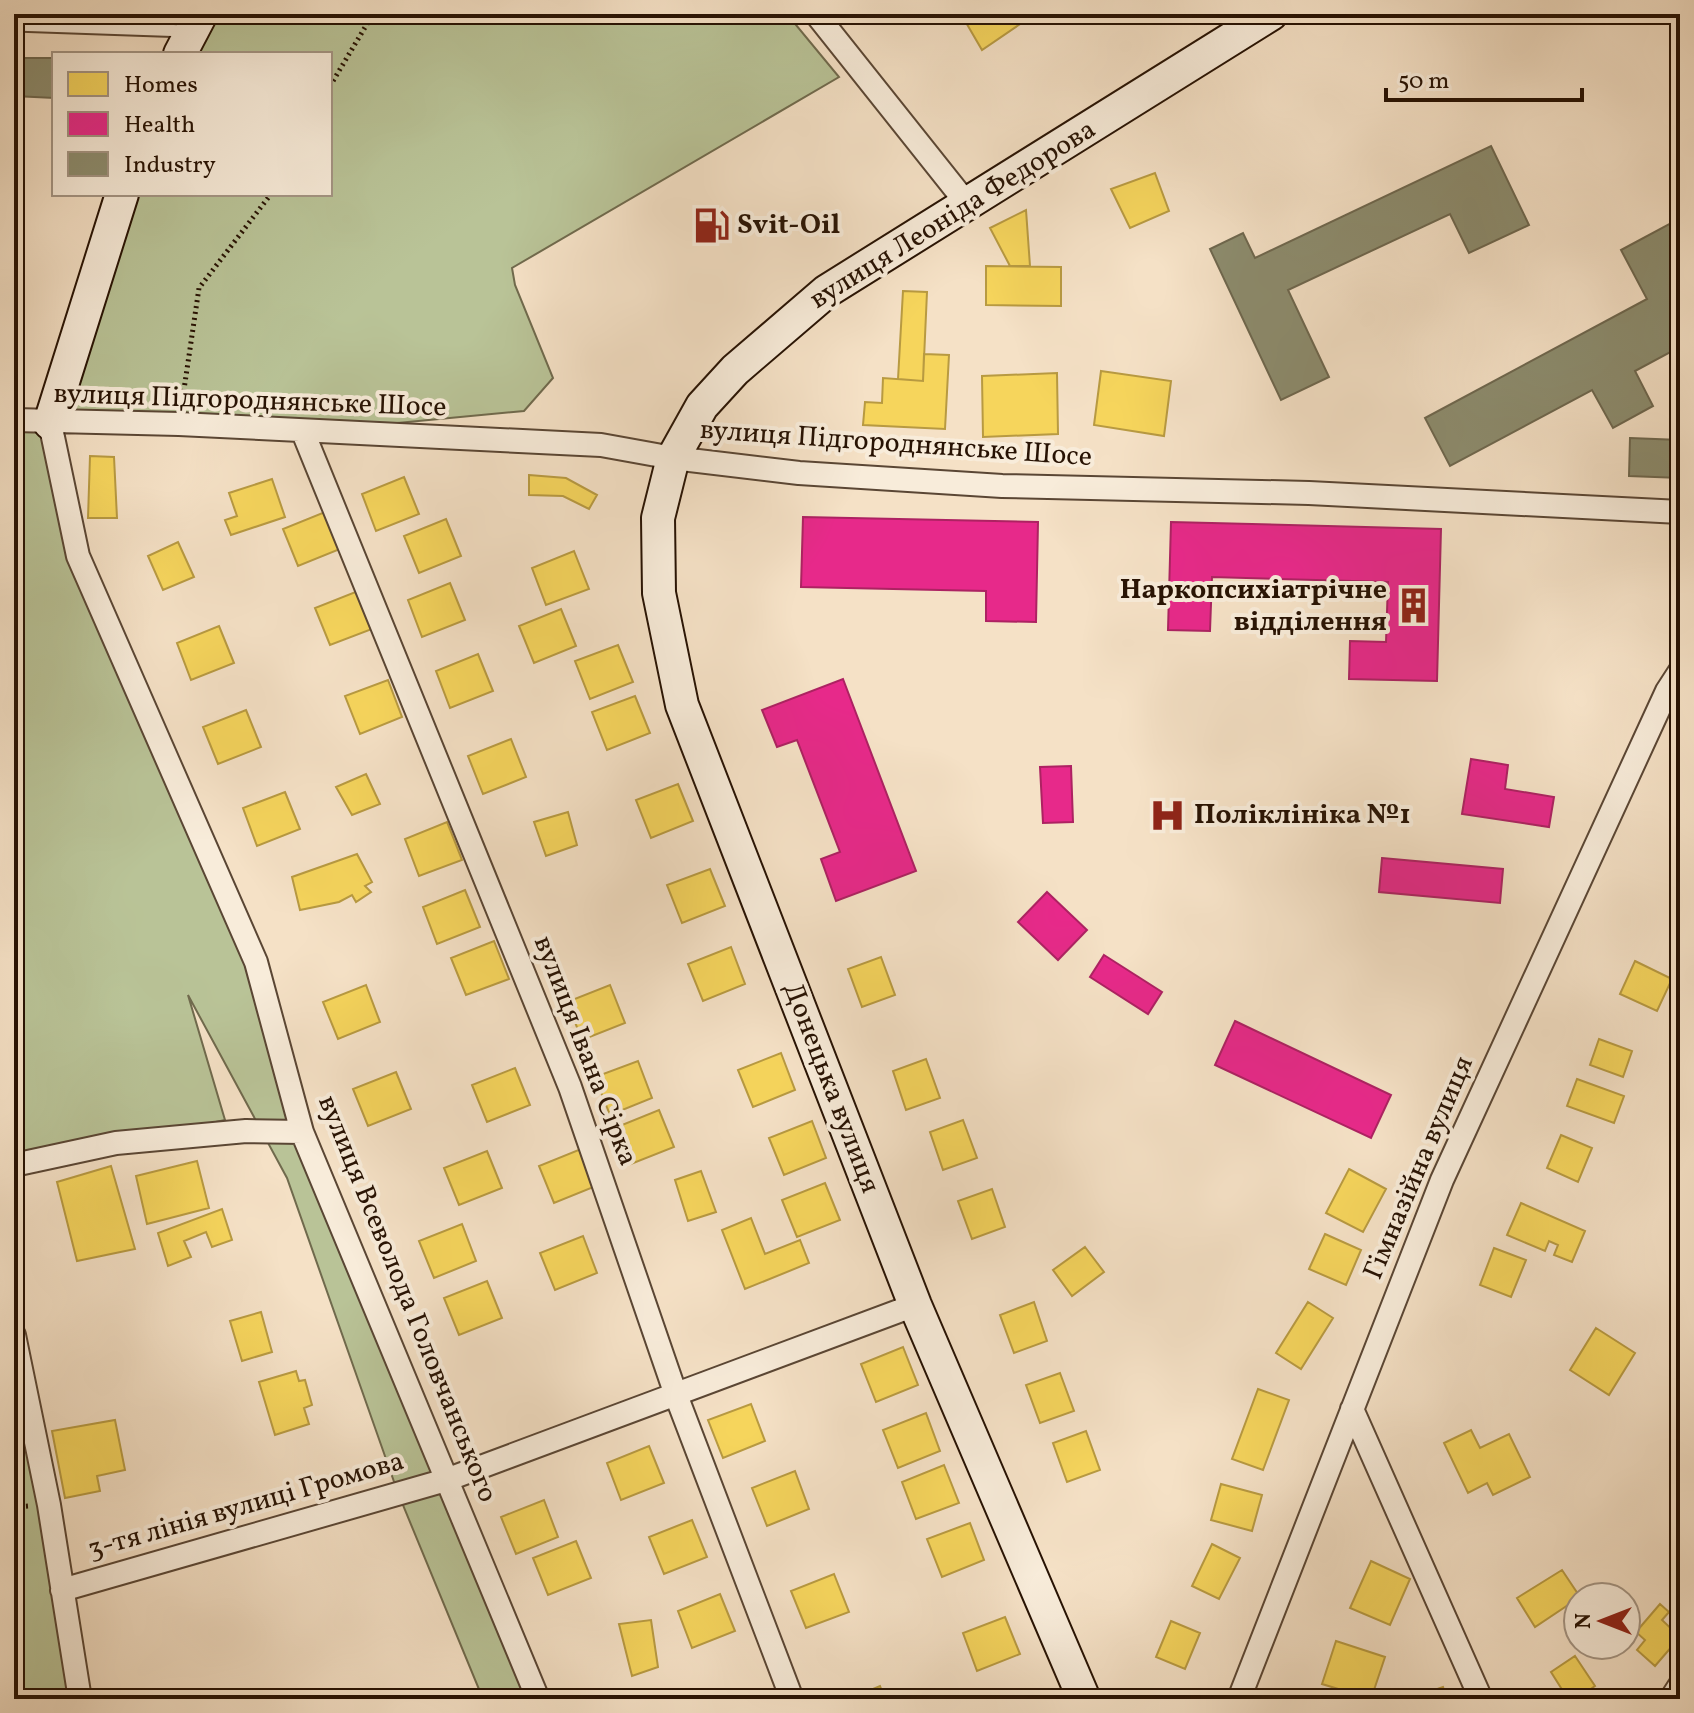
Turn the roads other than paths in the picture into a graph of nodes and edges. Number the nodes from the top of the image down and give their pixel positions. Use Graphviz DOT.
graph roads {
  1 [pos="816,14"];
  2 [pos="1271,14"];
  3 [pos="14,25"];
  4 [pos="191,33"];
  5 [pos="121,196"];
  6 [pos="968,205"];
  7 [pos="14,420"];
  8 [pos="50,423"];
  9 [pos="303,432"];
  10 [pos="673,458"];
  11 [pos="1680,512"];
  12 [pos="1680,671"];
  13 [pos="302,1132"];
  14 [pos="14,1165"];
  15 [pos="915,1305"];
  16 [pos="14,1335"];
  17 [pos="676,1395"];
  18 [pos="1352,1409"];
  19 [pos="446,1480"];
  20 [pos="62,1590"];
  21 [pos="1680,1685"];
  22 [pos="80,1699"];
  23 [pos="538,1699"];
  24 [pos="792,1699"];
  25 [pos="1084,1699"];
  26 [pos="1239,1699"];
  27 [pos="1481,1699"];
  28 [pos="1671,1699"];
  1 -- 6 [label="street"];
  2 -- 6 [label="street, вулиця Леоніда Федорова"];
  3 -- 4 [label="lane"];
  5 -- 8 [label="street"];
  6 -- 10 [label="street, вулиця Леоніда Федорова"];
  7 -- 8 [label="street, вулиця Підгороднянське Шосе"];
  8 -- 9 [label="street, вулиця Підгороднянське Шосе"];
  8 -- 13 [label="street, вулиця Всеволода Головчанського"];
  9 -- 10 [label="street, вулиця Підгороднянське Шосе"];
  9 -- 17 [label="street, вулиця Івана Сірка"];
  10 -- 11 [label="street, вулиця Підгороднянське Шосе"];
  10 -- 15 [label="street, Донецька вулиця"];
  12 -- 18 [label="street, Гімназійна вулиця"];
  13 -- 14 [label="street"];
  13 -- 19 [label="street, вулиця Всеволода Головчанського"];
  15 -- 17 [label="street, 3-тя лінія вулиці Громова"];
  15 -- 25 [label="street, Донецька вулиця"];
  16 -- 20 [label="street"];
  17 -- 19 [label="street, 3-тя лінія вулиці Громова"];
  17 -- 24 [label="street, вулиця Івана Сірка"];
  18 -- 26 [label="street, Гімназійна вулиця"];
  18 -- 27 [label="street"];
  19 -- 20 [label="street, 3-тя лінія вулиці Громова"];
  19 -- 23 [label="street, вулиця Всеволода Головчанського"];
  20 -- 22 [label="street"];
  21 -- 28 [label="street"];
}
